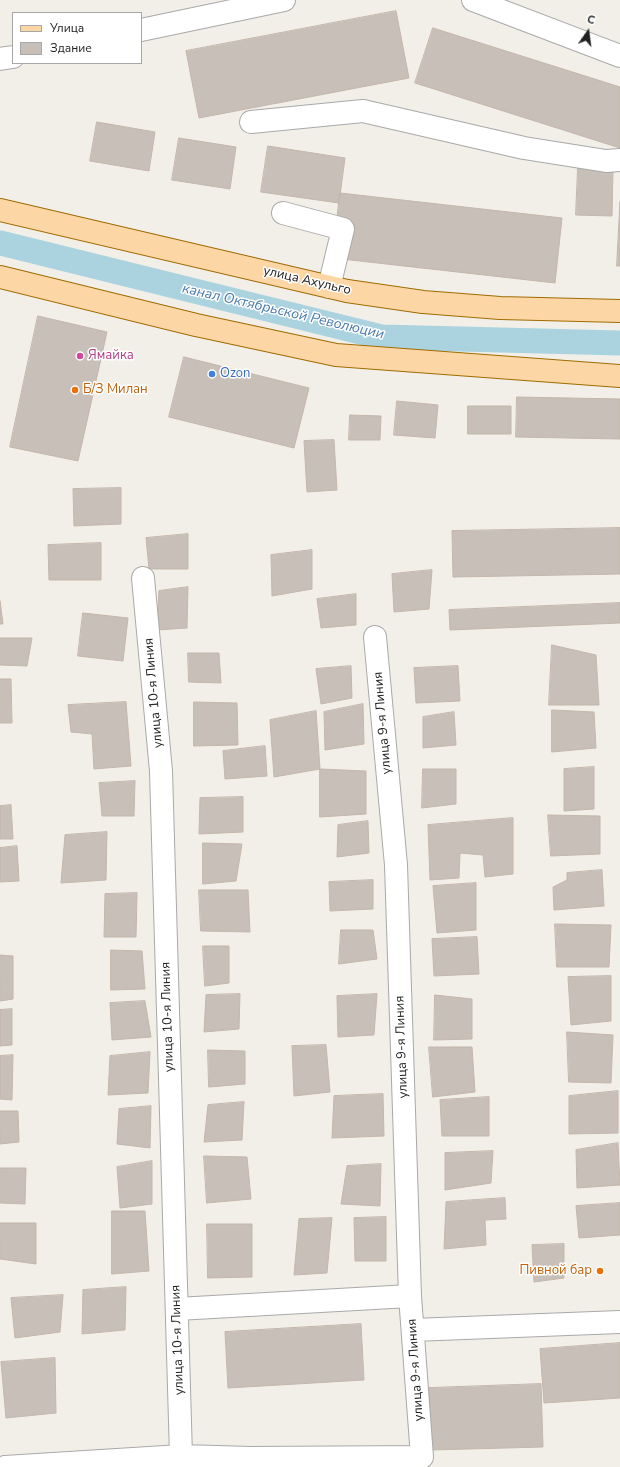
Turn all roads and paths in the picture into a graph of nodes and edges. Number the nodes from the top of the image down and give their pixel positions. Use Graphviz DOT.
graph roads {
  1 [pos="284,0"];
  2 [pos="473,0"];
  3 [pos="142,30"];
  4 [pos="620,56"];
  5 [pos="12,57"];
  6 [pos="0,59"];
  7 [pos="251,122"];
  8 [pos="620,160"];
  9 [pos="0,210"];
  10 [pos="283,213"];
  11 [pos="0,276"];
  12 [pos="329,287"];
  13 [pos="620,311"];
  14 [pos="620,376"];
  15 [pos="143,578"];
  16 [pos="375,637"];
  17 [pos="410,1296"];
  18 [pos="177,1309"];
  19 [pos="620,1322"];
  20 [pos="413,1330"];
  21 [pos="181,1456"];
  22 [pos="252,1462"];
  23 [pos="5,1467"];
  1 -- 3 [label="street"];
  2 -- 4 [label="street"];
  5 -- 6 [label="street"];
  7 -- 8 [label="street"];
  9 -- 12 [label="main road, улица Ахульго"];
  10 -- 12 [label="street"];
  11 -- 14 [label="main road"];
  12 -- 13 [label="main road, улица Ахульго"];
  15 -- 18 [label="street, улица 10-я Линия"];
  16 -- 17 [label="street, улица 9-я Линия"];
  17 -- 18 [label="street"];
  17 -- 20 [label="street, улица 9-я Линия"];
  18 -- 21 [label="street, улица 10-я Линия"];
  19 -- 20 [label="street"];
  20 -- 22 [label="street, улица 9-я Линия"];
  21 -- 22 [label="street"];
  21 -- 23 [label="street"];
}
